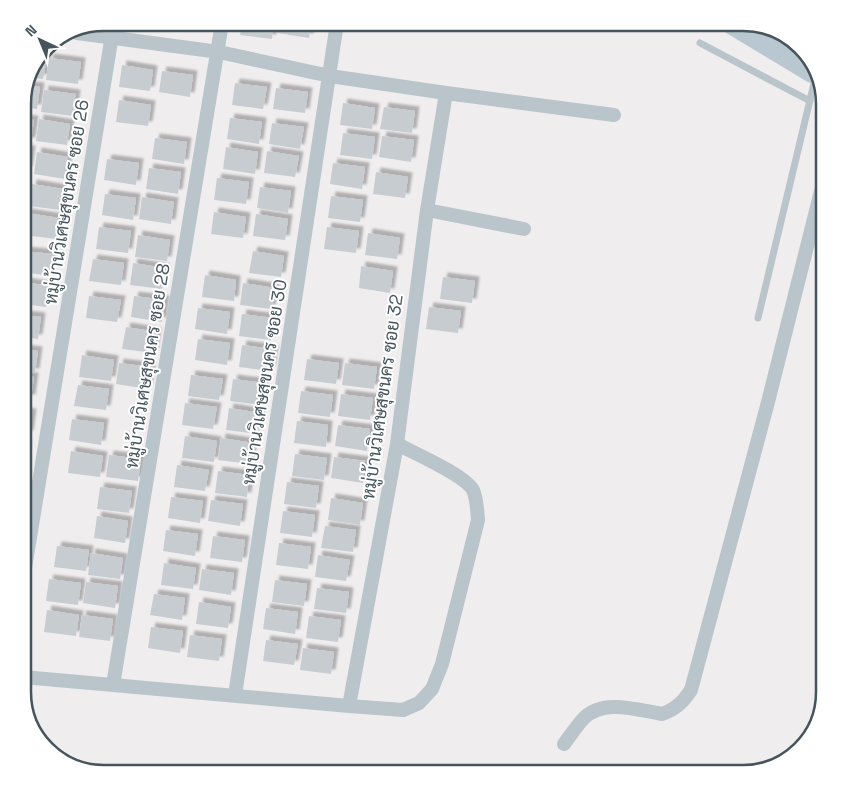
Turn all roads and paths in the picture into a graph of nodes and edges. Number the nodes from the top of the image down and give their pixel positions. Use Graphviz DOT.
graph roads {
  1 [pos="113,31"];
  2 [pos="221,31"];
  3 [pos="337,31"];
  4 [pos="742,31"];
  5 [pos="85,34"];
  6 [pos="112,38"];
  7 [pos="700,43"];
  8 [pos="219,52"];
  9 [pos="807,70"];
  10 [pos="330,76"];
  11 [pos="813,87"];
  12 [pos="446,93"];
  13 [pos="810,101"];
  14 [pos="614,115"];
  15 [pos="427,210"];
  16 [pos="816,210"];
  17 [pos="524,229"];
  18 [pos="758,318"];
  19 [pos="397,444"];
  20 [pos="31,531"];
  21 [pos="31,678"];
  22 [pos="113,685"];
  23 [pos="235,695"];
  24 [pos="349,706"];
  25 [pos="564,744"];
  1 -- 6 [label="street, หมู่บ้านวิเศษสุขนคร ซอย 26"];
  2 -- 8 [label="street, หมู่บ้านวิเศษสุขนคร ซอย 28"];
  3 -- 10 [label="street, หมู่บ้านวิเศษสุขนคร ซอย 30"];
  4 -- 9 [label="street"];
  5 -- 6 [label="street"];
  6 -- 8 [label="street"];
  6 -- 20 [label="street, หมู่บ้านวิเศษสุขนคร ซอย 26"];
  7 -- 13 [label="lane"];
  8 -- 10 [label="street"];
  8 -- 22 [label="street, หมู่บ้านวิเศษสุขนคร ซอย 28"];
  10 -- 12 [label="street"];
  10 -- 23 [label="street, หมู่บ้านวิเศษสุขนคร ซอย 30"];
  11 -- 13 [label="lane"];
  12 -- 14 [label="street"];
  12 -- 15 [label="street, หมู่บ้านวิเศษสุขนคร ซอย 32"];
  13 -- 18 [label="lane"];
  15 -- 17 [label="street"];
  15 -- 19 [label="street, หมู่บ้านวิเศษสุขนคร ซอย 32"];
  16 -- 25 [label="street"];
  19 -- 24 [label="street, หมู่บ้านวิเศษสุขนคร ซอย 32"];
  19 -- 24 [label="street"];
  21 -- 22 [label="street"];
  22 -- 23 [label="street"];
  23 -- 24 [label="street"];
}
